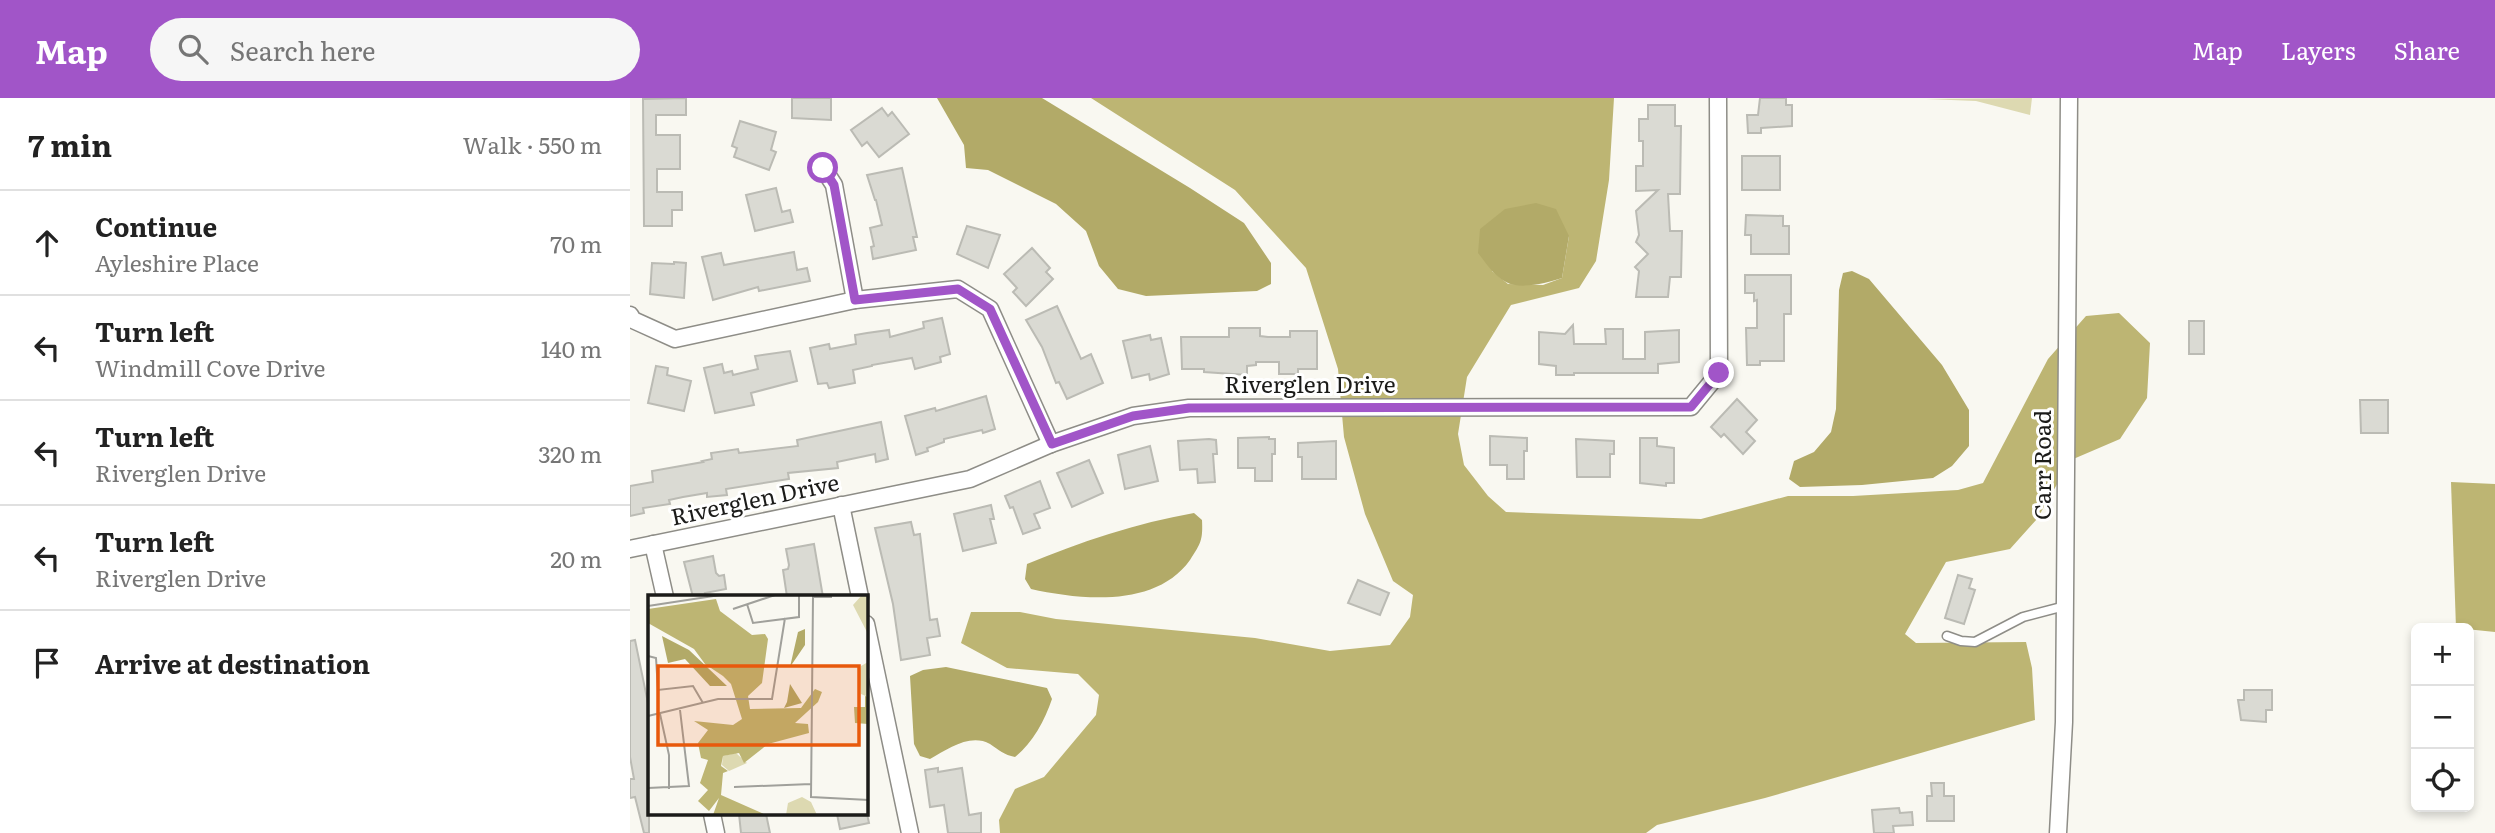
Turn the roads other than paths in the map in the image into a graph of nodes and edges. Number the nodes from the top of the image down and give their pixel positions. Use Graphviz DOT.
graph roads {
  1 [pos="1718,98"];
  2 [pos="2069,98"];
  3 [pos="823,168"];
  4 [pos="855,300"];
  5 [pos="630,314"];
  6 [pos="1052,444"];
  7 [pos="841,505"];
  8 [pos="653,544"];
  9 [pos="630,549"];
  10 [pos="664,595"];
  11 [pos="860,595"];
  12 [pos="2065,606"];
  13 [pos="868,634"];
  14 [pos="1947,636"];
  15 [pos="910,833"];
  16 [pos="2059,833"];
  1 -- 6 [label="street, Riverglen Drive"];
  2 -- 12 [label="street, Carr Road"];
  3 -- 4 [label="street"];
  4 -- 5 [label="street"];
  4 -- 6 [label="street"];
  6 -- 7 [label="street, Riverglen Drive"];
  7 -- 8 [label="street, Riverglen Drive"];
  7 -- 11 [label="street"];
  8 -- 9 [label="street, Riverglen Drive"];
  8 -- 10 [label="street"];
  12 -- 14 [label="lane"];
  12 -- 16 [label="street, Carr Road"];
  13 -- 15 [label="street"];
}
